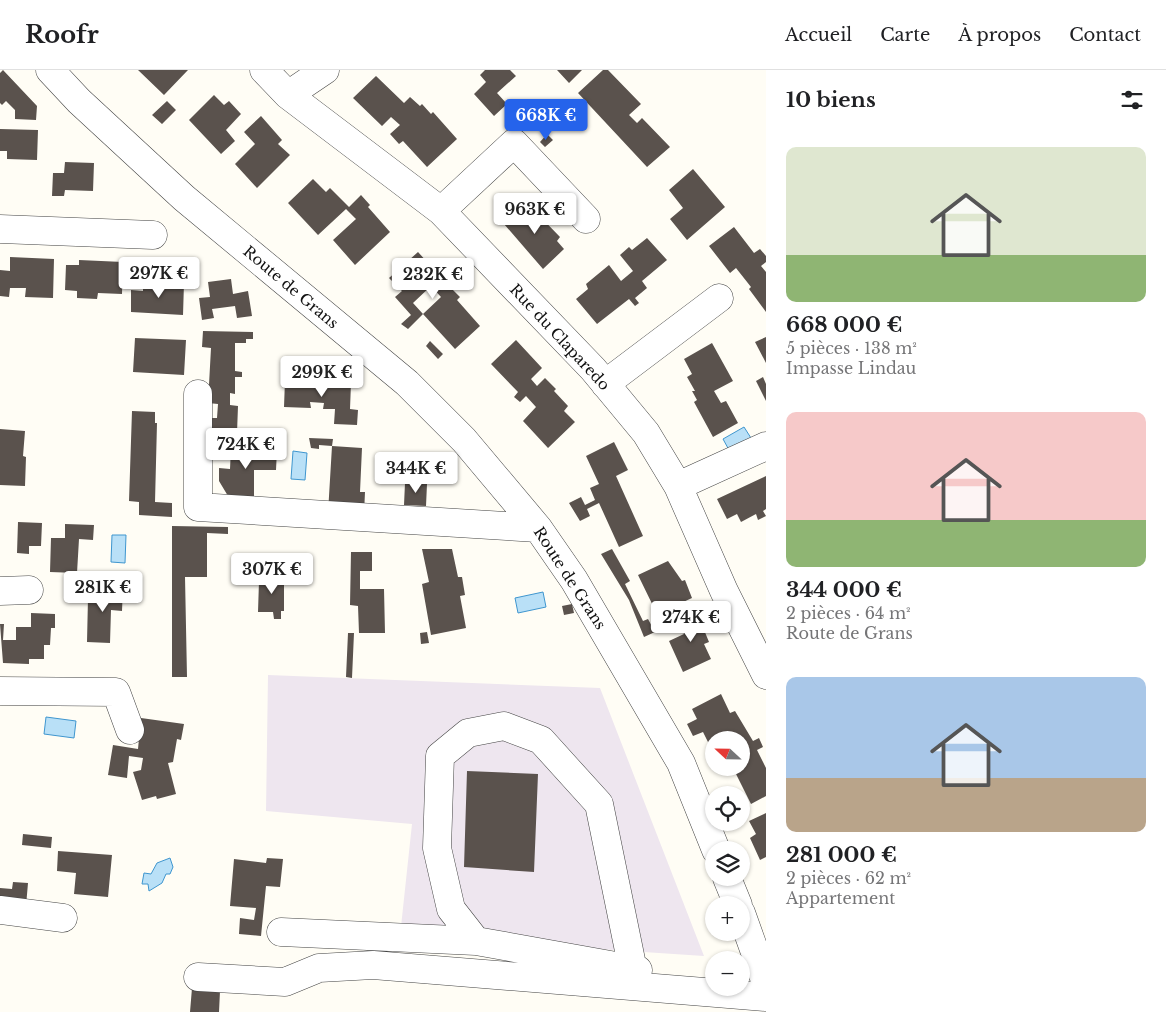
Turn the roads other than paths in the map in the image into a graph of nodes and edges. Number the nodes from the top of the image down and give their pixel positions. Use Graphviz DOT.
graph roads {
  1 [pos="50,70"];
  2 [pos="264,70"];
  3 [pos="325,70"];
  4 [pos="288,95"];
  5 [pos="441,210"];
  6 [pos="586,219"];
  7 [pos="0,230"];
  8 [pos="153,235"];
  9 [pos="719,298"];
  10 [pos="605,384"];
  11 [pos="198,394"];
  12 [pos="766,446"];
  13 [pos="678,486"];
  14 [pos="538,528"];
  15 [pos="29,590"];
  16 [pos="0,591"];
  17 [pos="766,675"];
  18 [pos="0,691"];
  19 [pos="130,730"];
  20 [pos="712,841"];
  21 [pos="0,910"];
  22 [pos="63,918"];
  23 [pos="750,931"];
  24 [pos="280,932"];
  25 [pos="476,941"];
  26 [pos="761,952"];
  27 [pos="633,970"];
  28 [pos="198,977"];
  29 [pos="705,980"];
  30 [pos="766,983"];
  31 [pos="705,988"];
  32 [pos="750,994"];
  33 [pos="766,997"];
  1 -- 14 [label="street, Route de Grans"];
  2 -- 4 [label="street, Rue du Claparedo"];
  3 -- 4 [label="street"];
  4 -- 5 [label="street, Rue du Claparedo"];
  5 -- 6 [label="street"];
  5 -- 10 [label="street, Rue du Claparedo"];
  7 -- 8 [label="street"];
  9 -- 10 [label="street"];
  10 -- 13 [label="street, Rue du Claparedo"];
  11 -- 14 [label="street"];
  12 -- 13 [label="street"];
  13 -- 17 [label="street, Rue du Claparedo"];
  14 -- 20 [label="street, Route de Grans"];
  15 -- 16 [label="street"];
  18 -- 19 [label="street"];
  21 -- 22 [label="street"];
  23 -- 26 [label="street"];
  24 -- 25 [label="street"];
  25 -- 27 [label="street"];
  25 -- 27 [label="street"];
  26 -- 30 [label="street"];
  27 -- 29 [label="street"];
  28 -- 31 [label="street"];
  32 -- 33 [label="street"];
}
